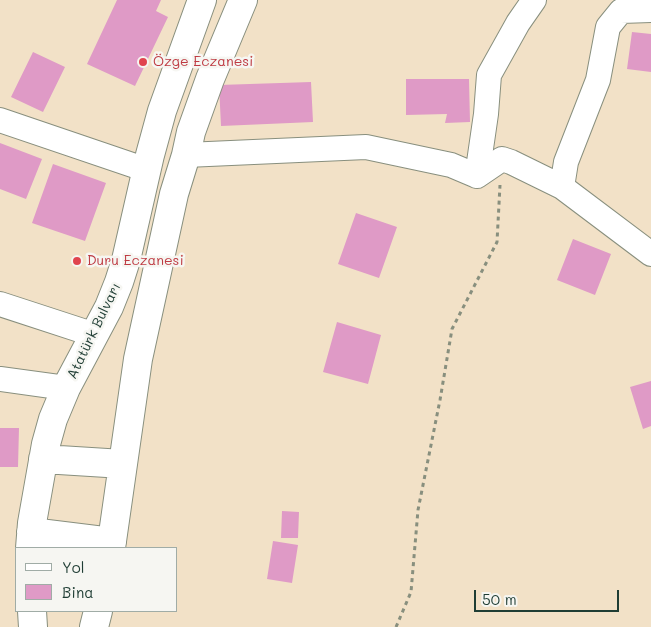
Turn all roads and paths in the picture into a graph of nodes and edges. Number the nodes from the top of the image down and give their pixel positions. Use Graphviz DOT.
graph roads {
  1 [pos="202,0"];
  2 [pos="243,0"];
  3 [pos="534,0"];
  4 [pos="651,10"];
  5 [pos="0,120"];
  6 [pos="186,155"];
  7 [pos="502,159"];
  8 [pos="147,170"];
  9 [pos="477,176"];
  10 [pos="562,187"];
  11 [pos="651,254"];
  12 [pos="0,304"];
  13 [pos="95,335"];
  14 [pos="0,379"];
  15 [pos="66,388"];
  16 [pos="43,459"];
  17 [pos="123,464"];
  18 [pos="31,540"];
  19 [pos="111,545"];
  20 [pos="32,612"];
  21 [pos="98,612"];
  22 [pos="33,627"];
  23 [pos="94,627"];
  24 [pos="396,627"];
  1 -- 8 [label="highway, Atatürk Bulvarı"];
  2 -- 6 [label="highway"];
  3 -- 9 [label="street"];
  4 -- 10 [label="street"];
  5 -- 8 [label="street"];
  6 -- 9 [label="street"];
  6 -- 17 [label="highway"];
  7 -- 9 [label="street"];
  7 -- 10 [label="street"];
  7 -- 24 [label="path"];
  8 -- 13 [label="highway, Atatürk Bulvarı"];
  10 -- 11 [label="street"];
  12 -- 13 [label="street"];
  13 -- 15 [label="highway, Atatürk Bulvarı"];
  14 -- 15 [label="street"];
  15 -- 16 [label="highway, Atatürk Bulvarı"];
  16 -- 17 [label="highway"];
  16 -- 18 [label="highway, Atatürk Bulvarı"];
  17 -- 19 [label="highway"];
  18 -- 19 [label="highway"];
  20 -- 22 [label="highway"];
  21 -- 23 [label="highway"];
}
